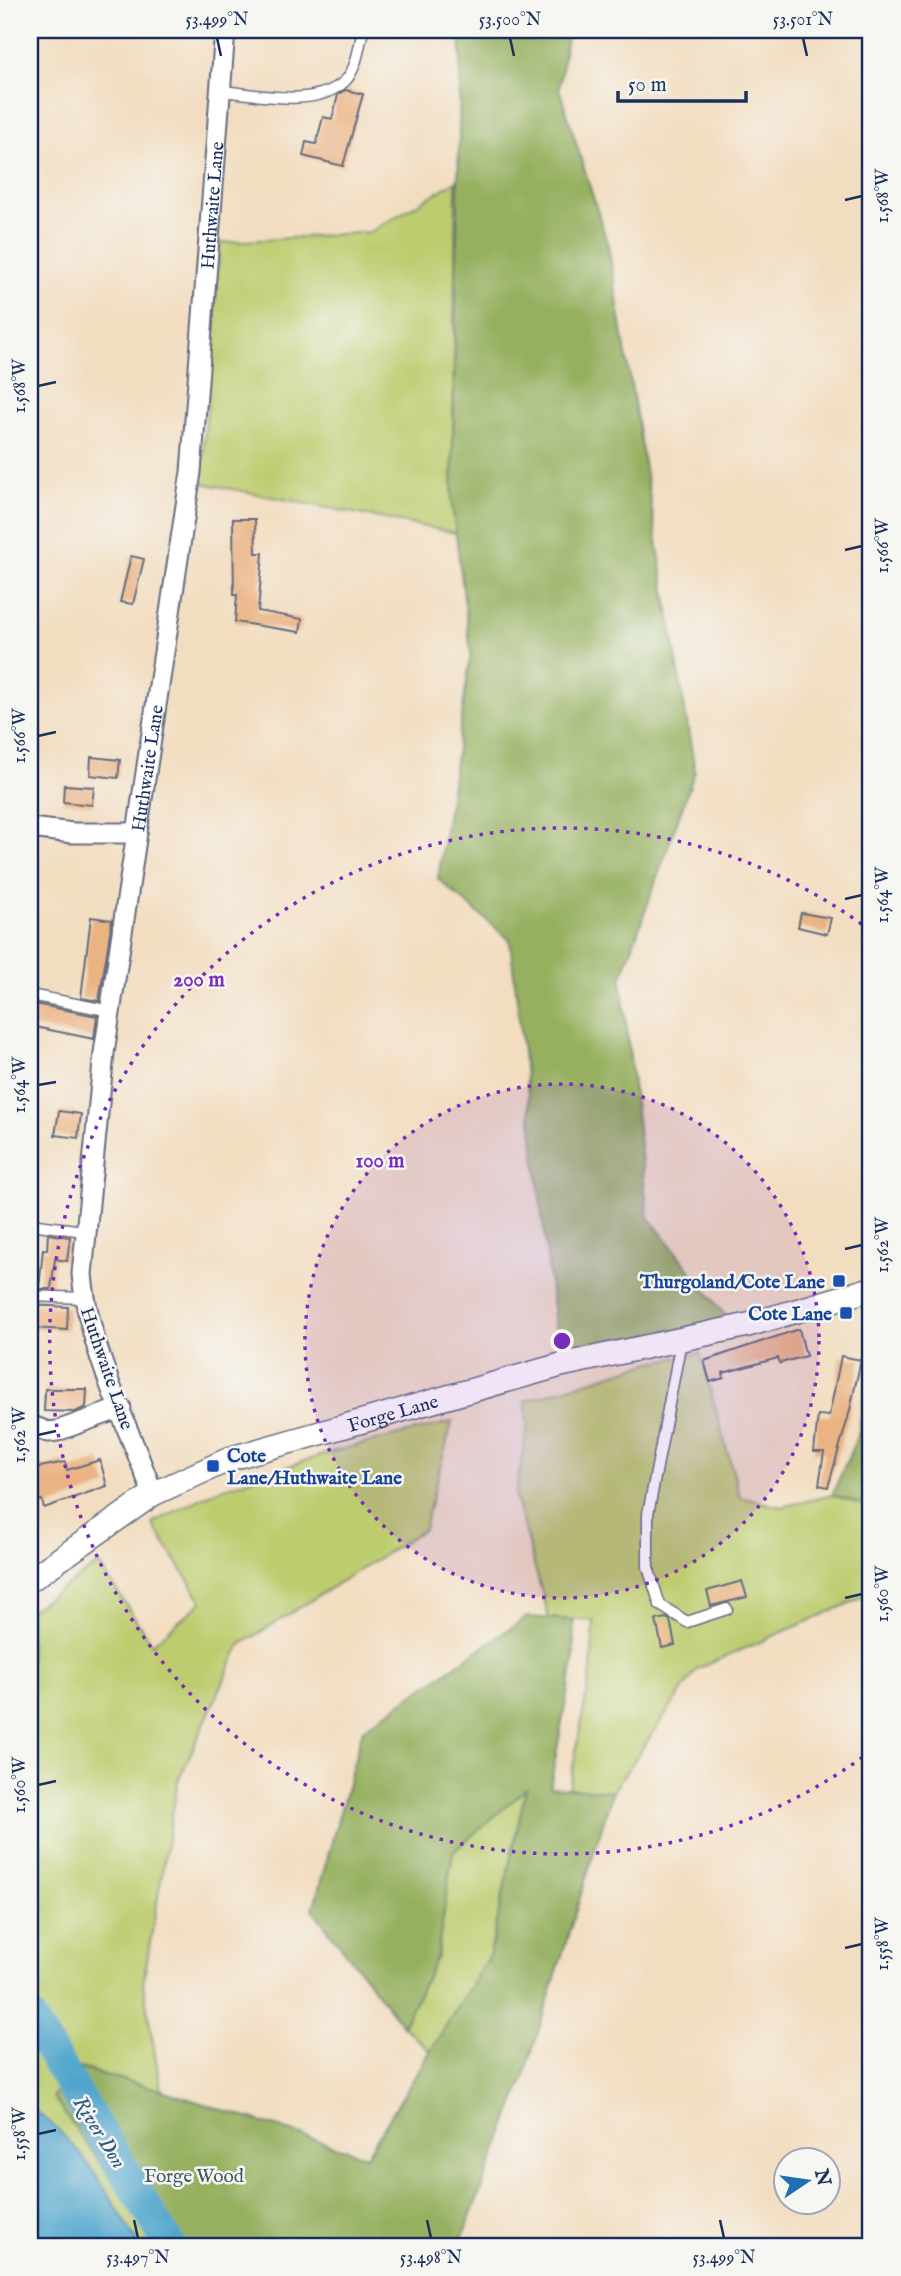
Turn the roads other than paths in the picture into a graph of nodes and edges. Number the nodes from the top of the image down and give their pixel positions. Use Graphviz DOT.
graph roads {
  1 [pos="225,30"];
  2 [pos="363,30"];
  3 [pos="222,91"];
  4 [pos="30,828"];
  5 [pos="137,833"];
  6 [pos="30,995"];
  7 [pos="111,1011"];
  8 [pos="30,1224"];
  9 [pos="85,1231"];
  10 [pos="871,1289"];
  11 [pos="30,1296"];
  12 [pos="84,1298"];
  13 [pos="681,1340"];
  14 [pos="121,1408"];
  15 [pos="30,1426"];
  16 [pos="153,1494"];
  17 [pos="30,1580"];
  18 [pos="727,1609"];
  1 -- 3 [label="street, Huthwaite Lane"];
  2 -- 3 [label="lane"];
  3 -- 5 [label="street, Huthwaite Lane"];
  4 -- 5 [label="street"];
  5 -- 7 [label="street, Huthwaite Lane"];
  6 -- 7 [label="lane"];
  7 -- 9 [label="street, Huthwaite Lane"];
  8 -- 9 [label="lane"];
  9 -- 12 [label="street, Huthwaite Lane"];
  10 -- 13 [label="street"];
  11 -- 12 [label="lane"];
  12 -- 14 [label="street, Huthwaite Lane"];
  13 -- 16 [label="street, Forge Lane"];
  13 -- 18 [label="lane"];
  14 -- 15 [label="street"];
  14 -- 16 [label="street, Huthwaite Lane"];
  16 -- 17 [label="street, Forge Lane"];
}
